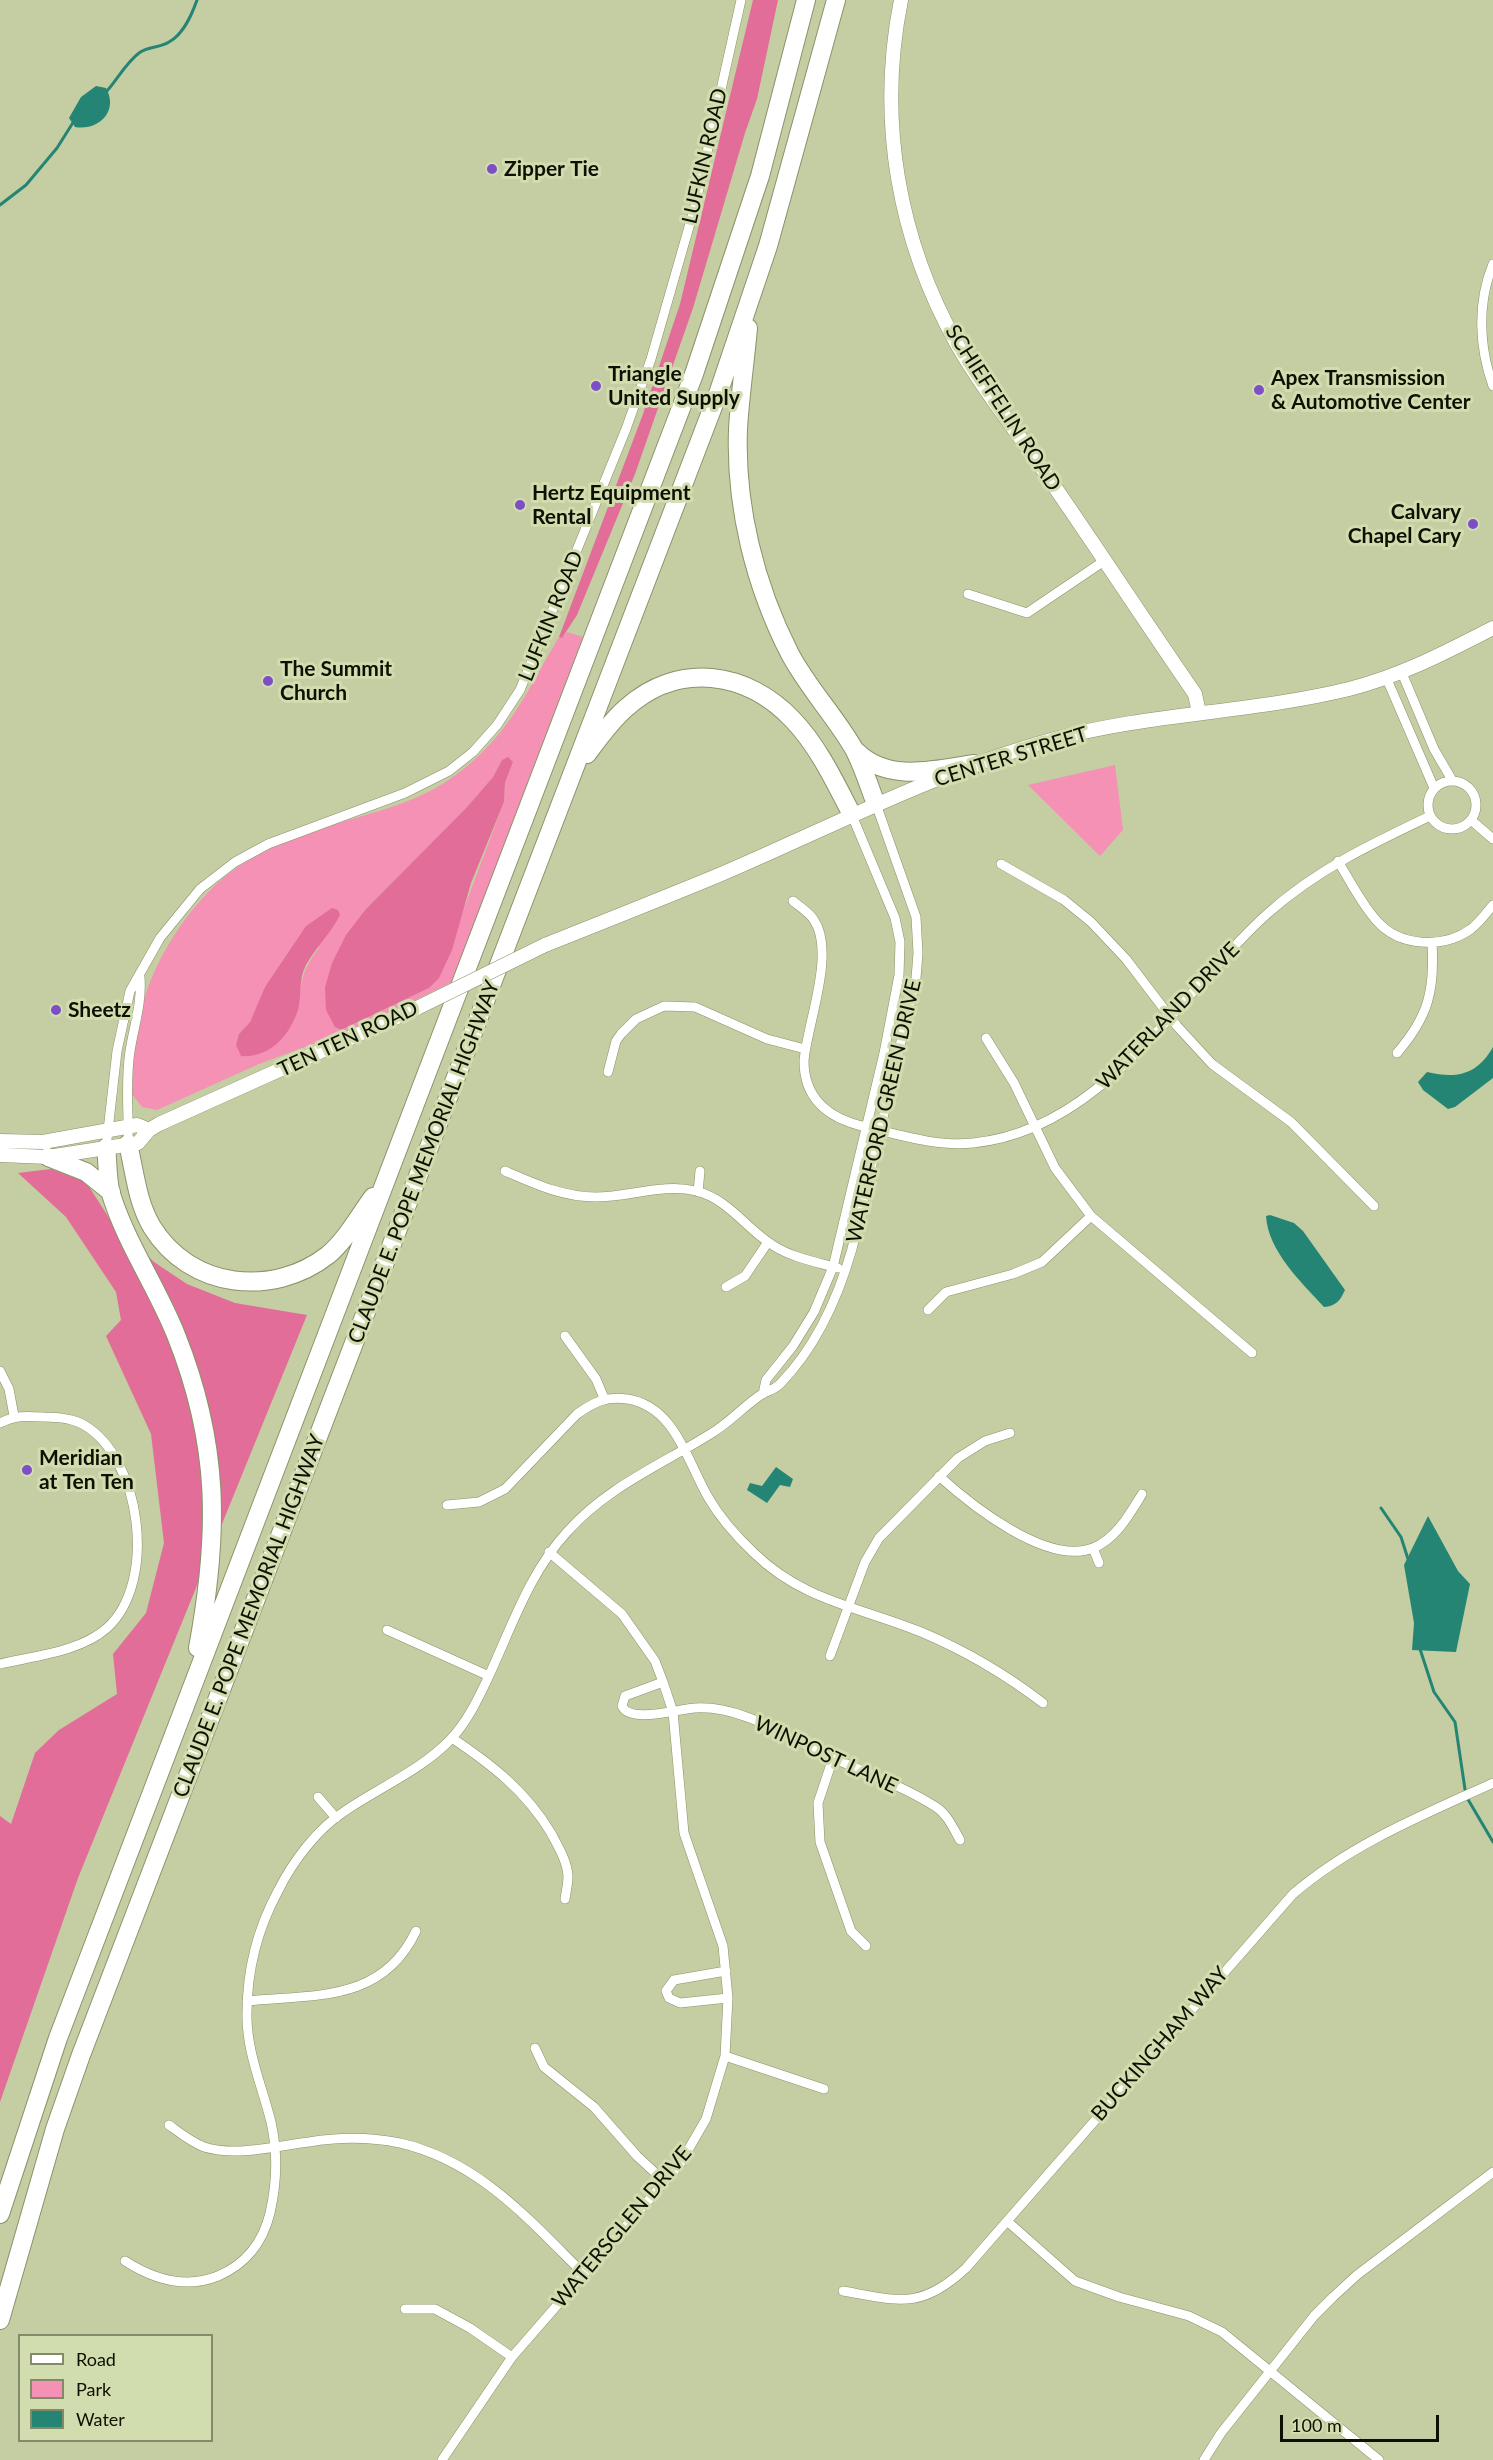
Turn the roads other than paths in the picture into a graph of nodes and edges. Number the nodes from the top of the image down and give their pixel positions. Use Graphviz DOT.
graph roads {
  1 [pos="741,0"];
  2 [pos="806,0"];
  3 [pos="836,0"];
  4 [pos="901,0"];
  5 [pos="1493,264"];
  6 [pos="751,300"];
  7 [pos="1493,386"];
  8 [pos="1104,561"];
  9 [pos="968,594"];
  10 [pos="1493,628"];
  11 [pos="1402,673"];
  12 [pos="1386,678"];
  13 [pos="1199,713"];
  14 [pos="854,749"];
  15 [pos="974,764"];
  16 [pos="575,769"];
  17 [pos="1452,780"];
  18 [pos="1434,788"];
  19 [pos="876,804"];
  20 [pos="851,813"];
  21 [pos="1430,816"];
  22 [pos="1471,820"];
  23 [pos="1493,839"];
  24 [pos="1338,861"];
  25 [pos="1001,864"];
  26 [pos="794,901"];
  27 [pos="1493,905"];
  28 [pos="1432,943"];
  29 [pos="545,945"];
  30 [pos="140,977"];
  31 [pos="1171,1015"];
  32 [pos="986,1038"];
  33 [pos="805,1049"];
  34 [pos="1397,1053"];
  35 [pos="608,1072"];
  36 [pos="867,1127"];
  37 [pos="1034,1127"];
  38 [pos="880,1130"];
  39 [pos="129,1136"];
  40 [pos="107,1140"];
  41 [pos="0,1141"];
  42 [pos="0,1155"];
  43 [pos="48,1157"];
  44 [pos="505,1171"];
  45 [pos="700,1171"];
  46 [pos="388,1176"];
  47 [pos="111,1192"];
  48 [pos="698,1192"];
  49 [pos="1374,1206"];
  50 [pos="1091,1216"];
  51 [pos="768,1242"];
  52 [pos="833,1267"];
  53 [pos="846,1271"];
  54 [pos="726,1287"];
  55 [pos="928,1310"];
  56 [pos="565,1336"];
  57 [pos="1252,1353"];
  58 [pos="0,1371"];
  59 [pos="763,1394"];
  60 [pos="604,1398"];
  61 [pos="14,1416"];
  62 [pos="0,1423"];
  63 [pos="1010,1433"];
  64 [pos="683,1449"];
  65 [pos="939,1476"];
  66 [pos="1142,1494"];
  67 [pos="447,1504"];
  68 [pos="1093,1548"];
  69 [pos="549,1552"];
  70 [pos="1099,1563"];
  71 [pos="847,1608"];
  72 [pos="387,1630"];
  73 [pos="830,1656"];
  74 [pos="0,1664"];
  75 [pos="489,1676"];
  76 [pos="663,1682"];
  77 [pos="190,1690"];
  78 [pos="1043,1703"];
  79 [pos="673,1712"];
  80 [pos="452,1738"];
  81 [pos="833,1758"];
  82 [pos="1493,1783"];
  83 [pos="318,1797"];
  84 [pos="336,1818"];
  85 [pos="960,1840"];
  86 [pos="565,1899"];
  87 [pos="416,1931"];
  88 [pos="866,1946"];
  89 [pos="726,1971"];
  90 [pos="728,1998"];
  91 [pos="247,2001"];
  92 [pos="535,2048"];
  93 [pos="725,2056"];
  94 [pos="824,2089"];
  95 [pos="170,2125"];
  96 [pos="275,2147"];
  97 [pos="1493,2172"];
  98 [pos="665,2182"];
  99 [pos="0,2214"];
  100 [pos="1007,2221"];
  101 [pos="125,2261"];
  102 [pos="584,2274"];
  103 [pos="843,2291"];
  104 [pos="405,2308"];
  105 [pos="0,2320"];
  106 [pos="512,2357"];
  107 [pos="1270,2371"];
  108 [pos="442,2460"];
  109 [pos="1204,2460"];
  110 [pos="1379,2460"];
  1 -- 30 [label="street, LUFKIN ROAD"];
  2 -- 46 [label="highway, CLAUDE E. POPE MEMORIAL HIGHWAY"];
  3 -- 6 [label="highway, CLAUDE E. POPE MEMORIAL HIGHWAY"];
  4 -- 8 [label="main road, SCHIEFFELIN ROAD"];
  5 -- 7 [label="street"];
  6 -- 14 [label="highway"];
  6 -- 16 [label="highway, CLAUDE E. POPE MEMORIAL HIGHWAY"];
  8 -- 9 [label="street"];
  8 -- 13 [label="main road, SCHIEFFELIN ROAD"];
  10 -- 11 [label="main road, CENTER STREET"];
  11 -- 12 [label="main road, CENTER STREET"];
  11 -- 17 [label="street"];
  12 -- 13 [label="main road, CENTER STREET"];
  12 -- 18 [label="street"];
  13 -- 15 [label="main road, CENTER STREET"];
  14 -- 15 [label="highway"];
  14 -- 19 [label="highway"];
  15 -- 19 [label="main road, CENTER STREET"];
  16 -- 20 [label="highway"];
  16 -- 105 [label="highway, CLAUDE E. POPE MEMORIAL HIGHWAY"];
  17 -- 18 [label="street"];
  17 -- 22 [label="street"];
  18 -- 21 [label="street"];
  19 -- 20 [label="main road, CENTER STREET"];
  19 -- 38 [label="street, WATERFORD GREEN DRIVE"];
  20 -- 29 [label="main road, CENTER STREET"];
  20 -- 36 [label="street, WATERFORD GREEN DRIVE"];
  21 -- 22 [label="street"];
  21 -- 24 [label="street, WATERLAND DRIVE"];
  22 -- 23 [label="street"];
  24 -- 28 [label="street"];
  24 -- 31 [label="street, WATERLAND DRIVE"];
  25 -- 31 [label="street"];
  26 -- 33 [label="street, WATERLAND DRIVE"];
  27 -- 28 [label="street"];
  28 -- 34 [label="street"];
  29 -- 39 [label="main road, TEN TEN ROAD, bridge"];
  30 -- 39 [label="street, LUFKIN ROAD"];
  30 -- 40 [label="street, LUFKIN ROAD"];
  31 -- 37 [label="street, WATERLAND DRIVE"];
  31 -- 49 [label="street"];
  32 -- 37 [label="street"];
  33 -- 35 [label="street"];
  33 -- 36 [label="street, WATERLAND DRIVE"];
  36 -- 38 [label="street, WATERLAND DRIVE"];
  36 -- 52 [label="street, WATERFORD GREEN DRIVE"];
  37 -- 38 [label="street, WATERLAND DRIVE"];
  37 -- 50 [label="street"];
  38 -- 53 [label="street, WATERFORD GREEN DRIVE"];
  39 -- 40 [label="main road, TEN TEN ROAD"];
  39 -- 46 [label="highway"];
  40 -- 41 [label="main road, TEN TEN ROAD"];
  40 -- 43 [label="main road, TEN TEN ROAD"];
  40 -- 47 [label="highway"];
  42 -- 43 [label="main road, TEN TEN ROAD"];
  43 -- 47 [label="highway"];
  44 -- 48 [label="street"];
  45 -- 48 [label="street"];
  46 -- 77 [label="highway, CLAUDE E. POPE MEMORIAL HIGHWAY"];
  47 -- 77 [label="highway"];
  48 -- 51 [label="street"];
  50 -- 55 [label="street"];
  50 -- 57 [label="street"];
  51 -- 52 [label="street"];
  51 -- 54 [label="street"];
  52 -- 53 [label="street"];
  52 -- 59 [label="street, WATERFORD GREEN DRIVE"];
  53 -- 59 [label="street, WATERFORD GREEN DRIVE"];
  56 -- 60 [label="street"];
  58 -- 61 [label="street"];
  59 -- 64 [label="street, WATERFORD GREEN DRIVE"];
  60 -- 64 [label="street"];
  60 -- 67 [label="street"];
  61 -- 62 [label="street"];
  61 -- 74 [label="street"];
  63 -- 65 [label="street"];
  64 -- 69 [label="street, WATERFORD GREEN DRIVE"];
  64 -- 71 [label="street"];
  65 -- 68 [label="street"];
  65 -- 71 [label="street"];
  66 -- 68 [label="street"];
  68 -- 70 [label="street"];
  69 -- 75 [label="street, WATERFORD GREEN DRIVE"];
  69 -- 76 [label="street, WATERSGLEN DRIVE"];
  71 -- 73 [label="street"];
  71 -- 78 [label="street"];
  72 -- 75 [label="street"];
  75 -- 80 [label="street, WATERFORD GREEN DRIVE"];
  76 -- 79 [label="street, WATERSGLEN DRIVE"];
  76 -- 79 [label="street, WINPOST LANE"];
  77 -- 99 [label="highway, CLAUDE E. POPE MEMORIAL HIGHWAY"];
  79 -- 81 [label="street, WINPOST LANE"];
  79 -- 89 [label="street, WATERSGLEN DRIVE"];
  80 -- 84 [label="street, WATERFORD GREEN DRIVE"];
  80 -- 86 [label="street"];
  81 -- 85 [label="street, WINPOST LANE"];
  81 -- 88 [label="street"];
  82 -- 100 [label="street, BUCKINGHAM WAY"];
  83 -- 84 [label="street"];
  84 -- 91 [label="street, WATERFORD GREEN DRIVE"];
  87 -- 91 [label="street"];
  89 -- 90 [label="street, WATERSGLEN DRIVE"];
  89 -- 90 [label="street"];
  90 -- 93 [label="street, WATERSGLEN DRIVE"];
  91 -- 96 [label="street, WATERFORD GREEN DRIVE"];
  92 -- 98 [label="street"];
  93 -- 94 [label="street"];
  93 -- 98 [label="street, WATERSGLEN DRIVE"];
  95 -- 96 [label="street"];
  96 -- 101 [label="street, WATERFORD GREEN DRIVE"];
  96 -- 102 [label="street"];
  97 -- 107 [label="street"];
  98 -- 102 [label="street, WATERSGLEN DRIVE"];
  100 -- 103 [label="street, BUCKINGHAM WAY"];
  100 -- 107 [label="street"];
  102 -- 106 [label="street, WATERSGLEN DRIVE"];
  104 -- 106 [label="street"];
  106 -- 108 [label="street, WATERSGLEN DRIVE"];
  107 -- 109 [label="street"];
  107 -- 110 [label="street"];
}
